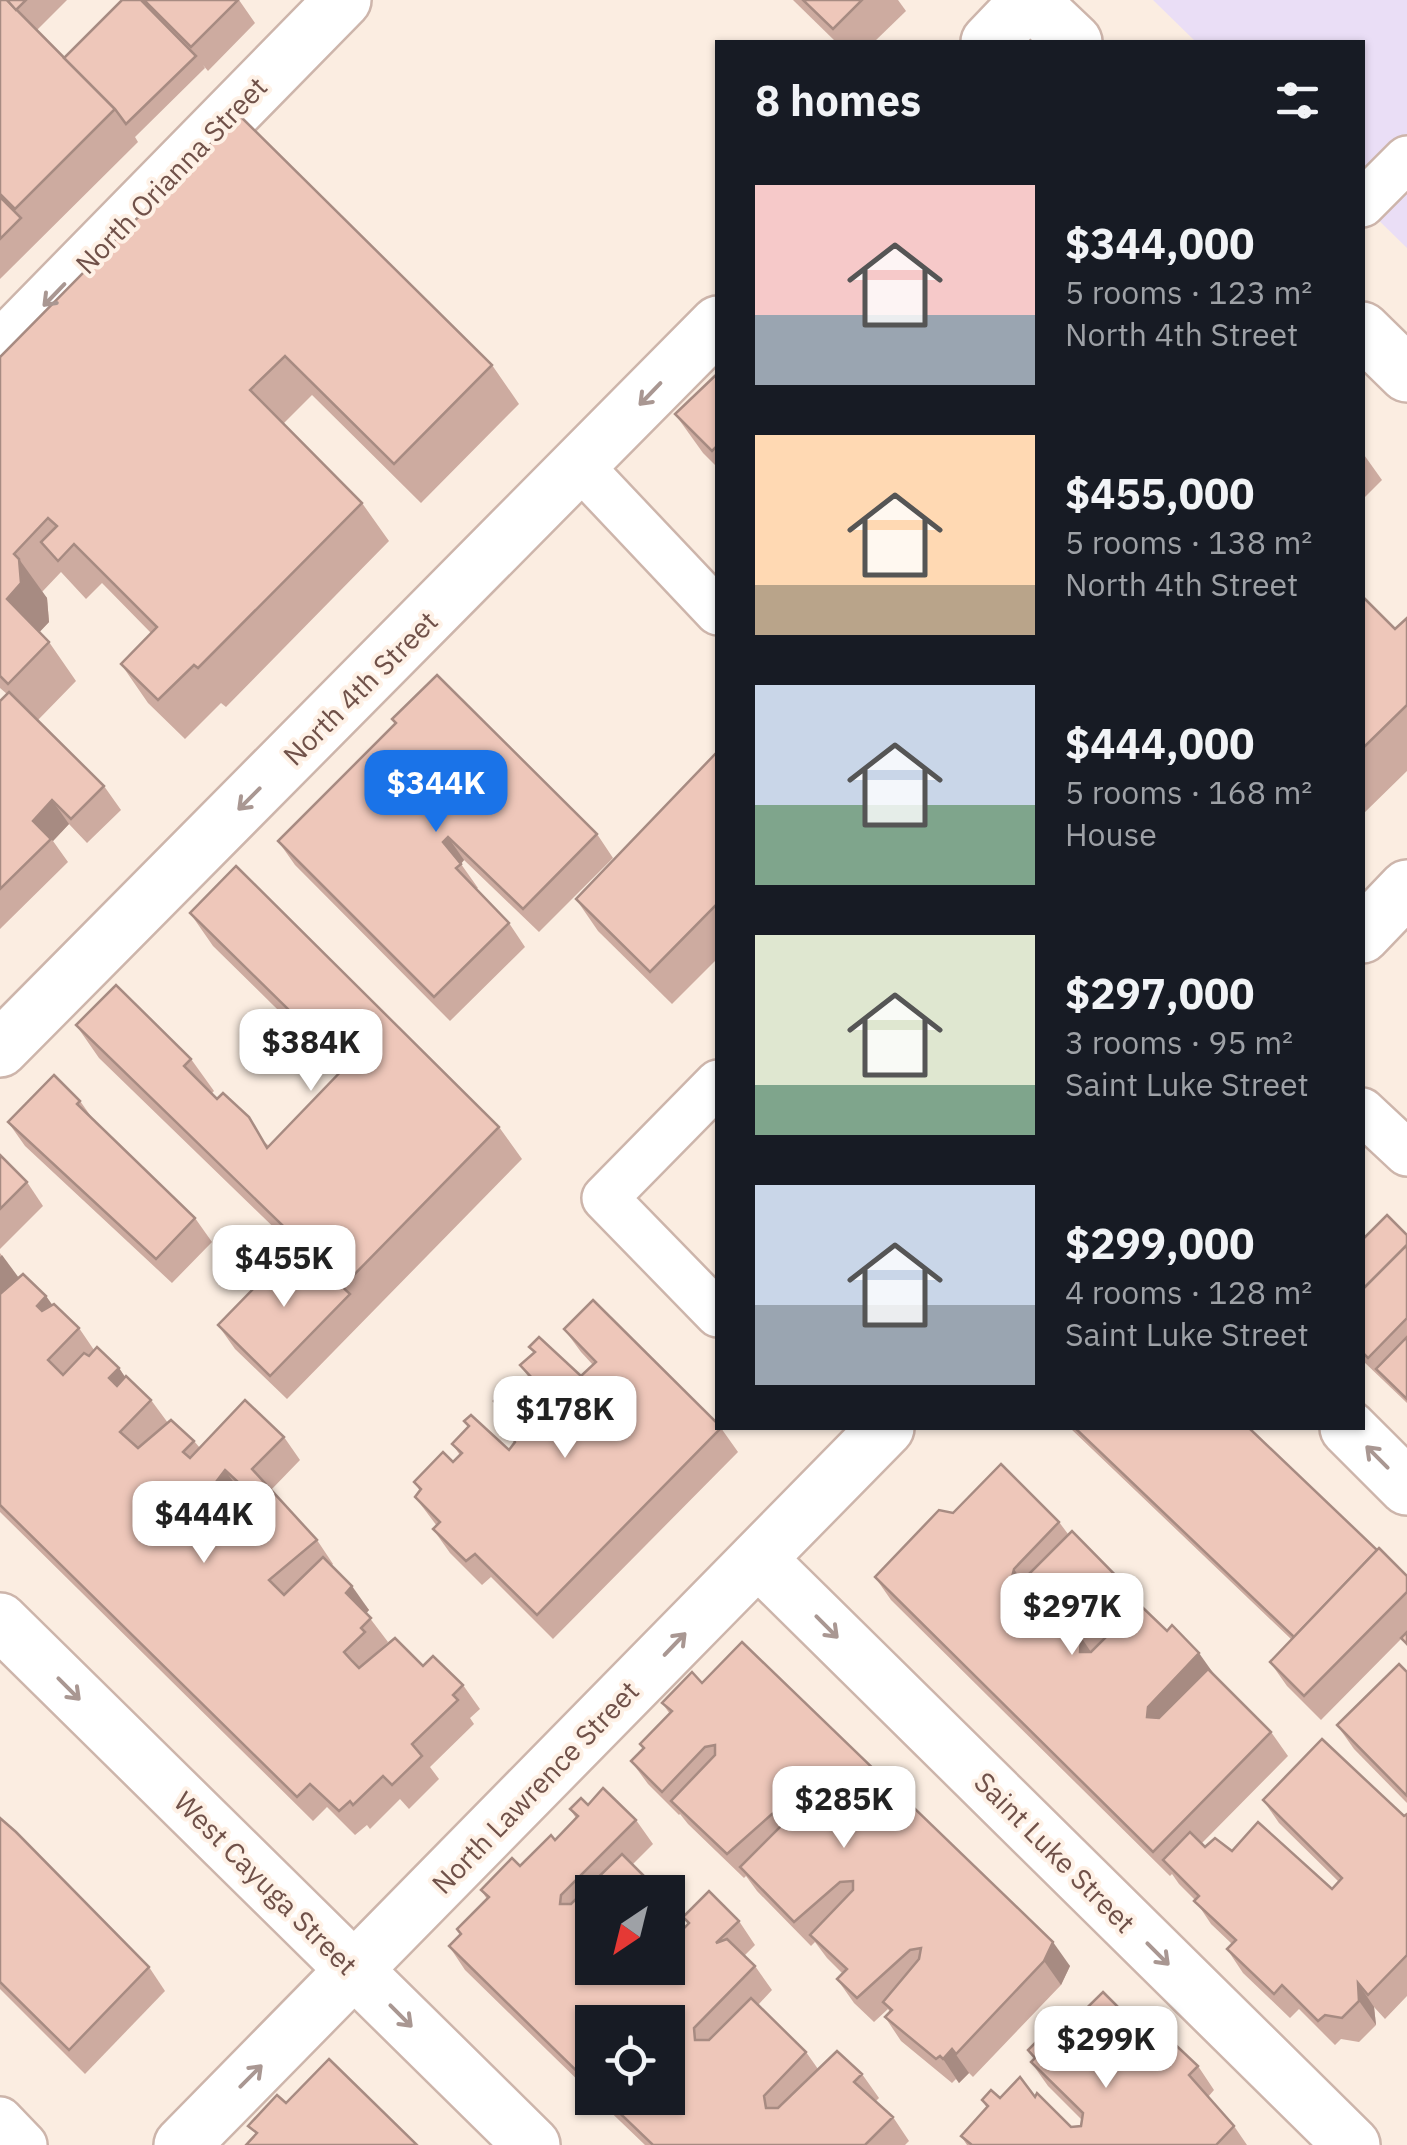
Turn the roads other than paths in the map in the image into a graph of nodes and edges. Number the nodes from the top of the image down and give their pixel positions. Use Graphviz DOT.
graph roads {
  1 [pos="343,0"];
  2 [pos="1030,0"];
  3 [pos="991,40"];
  4 [pos="1072,40"];
  5 [pos="1407,159"];
  6 [pos="1365,201"];
  7 [pos="715,327"];
  8 [pos="1365,333"];
  9 [pos="0,350"];
  10 [pos="1407,374"];
  11 [pos="580,466"];
  12 [pos="715,609"];
  13 [pos="1407,888"];
  14 [pos="1365,932"];
  15 [pos="0,1049"];
  16 [pos="715,1086"];
  17 [pos="1365,1113"];
  18 [pos="1407,1153"];
  19 [pos="715,1311"];
  20 [pos="884,1430"];
  21 [pos="1350,1430"];
  22 [pos="1407,1487"];
  23 [pos="758,1559"];
  24 [pos="0,1621"];
  25 [pos="355,1970"];
  26 [pos="0,2120"];
  27 [pos="24,2145"];
  28 [pos="182,2145"];
  29 [pos="532,2145"];
  30 [pos="1352,2145"];
  1 -- 9 [label="street, North Orianna Street, one-way"];
  2 -- 3 [label="street"];
  2 -- 4 [label="street"];
  5 -- 6 [label="lane"];
  7 -- 11 [label="street, North 4th Street, one-way"];
  8 -- 10 [label="street"];
  11 -- 12 [label="lane"];
  11 -- 15 [label="street, North 4th Street, one-way"];
  13 -- 14 [label="street"];
  16 -- 19 [label="lane"];
  17 -- 18 [label="lane"];
  20 -- 23 [label="street, North Lawrence Street"];
  22 -- 21 [label="street, one-way"];
  25 -- 23 [label="street, North Lawrence Street, one-way"];
  23 -- 30 [label="street, Saint Luke Street, one-way"];
  24 -- 25 [label="street, West Cayuga Street, one-way"];
  28 -- 25 [label="street, North Lawrence Street, one-way"];
  25 -- 29 [label="street, West Cayuga Street, one-way"];
  26 -- 27 [label="lane"];
}
